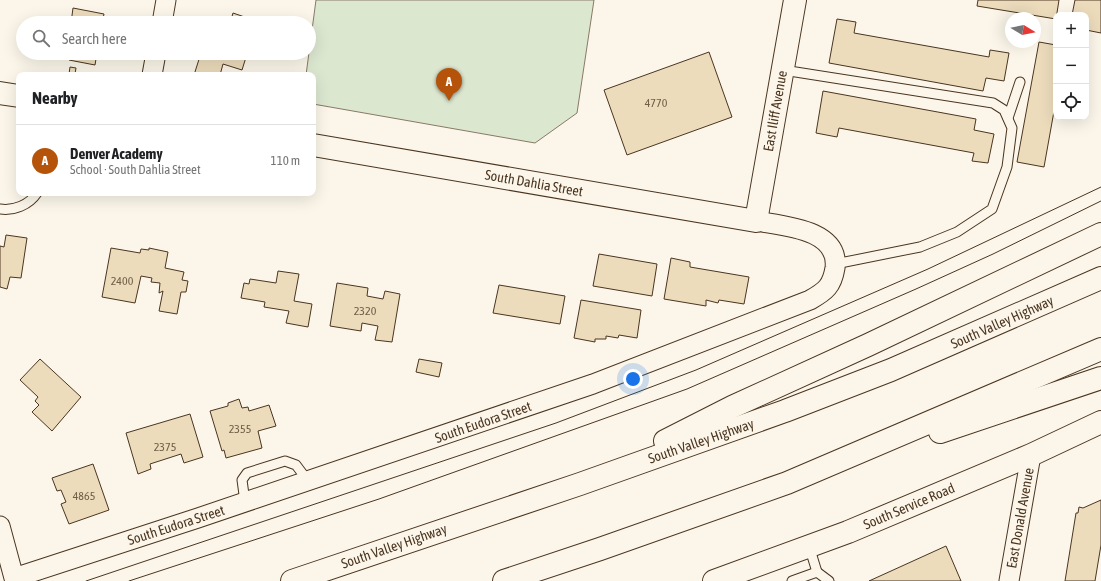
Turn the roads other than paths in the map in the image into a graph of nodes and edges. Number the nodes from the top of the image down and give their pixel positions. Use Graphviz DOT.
graph roads {
  1 [pos="166,0"];
  2 [pos="795,0"];
  3 [pos="163,16"];
  4 [pos="155,60"];
  5 [pos="783,70"];
  6 [pos="153,72"];
  7 [pos="1020,82"];
  8 [pos="0,93"];
  9 [pos="16,96"];
  10 [pos="1008,118"];
  11 [pos="316,146"];
  12 [pos="35,196"];
  13 [pos="0,209"];
  14 [pos="756,221"];
  15 [pos="1101,234"];
  16 [pos="835,264"];
  17 [pos="1101,278"];
  18 [pos="1101,349"];
  19 [pos="1101,378"];
  20 [pos="1101,422"];
  21 [pos="1031,455"];
  22 [pos="308,481"];
  23 [pos="787,483"];
  24 [pos="580,484"];
  25 [pos="245,502"];
  26 [pos="0,526"];
  27 [pos="809,546"];
  28 [pos="817,572"];
  29 [pos="292,581"];
  30 [pos="504,581"];
  31 [pos="714,581"];
  32 [pos="792,581"];
  33 [pos="829,581"];
  34 [pos="1008,581"];
  1 -- 3 [label="street"];
  2 -- 5 [label="main road, East Iliff Avenue"];
  4 -- 6 [label="street"];
  5 -- 10 [label="lane"];
  5 -- 14 [label="main road, East Iliff Avenue"];
  7 -- 10 [label="lane"];
  8 -- 9 [label="main road"];
  10 -- 16 [label="lane"];
  11 -- 14 [label="main road, South Dahlia Street"];
  12 -- 13 [label="lane"];
  14 -- 16 [label="street"];
  15 -- 24 [label="main road"];
  16 -- 22 [label="street, South Eudora Street"];
  17 -- 24 [label="main road, South Valley Highway"];
  18 -- 23 [label="main road"];
  19 -- 23 [label="main road"];
  20 -- 21 [label="main road, South Service Road"];
  21 -- 27 [label="main road, South Service Road"];
  21 -- 34 [label="street, East Donald Avenue"];
  22 -- 25 [label="street, South Eudora Street"];
  22 -- 25 [label="lane"];
  23 -- 30 [label="main road"];
  24 -- 29 [label="main road, South Valley Highway"];
  25 -- 26 [label="street, South Eudora Street"];
  27 -- 28 [label="lane"];
  27 -- 31 [label="main road, South Service Road"];
  28 -- 32 [label="lane"];
  28 -- 33 [label="lane"];
}
